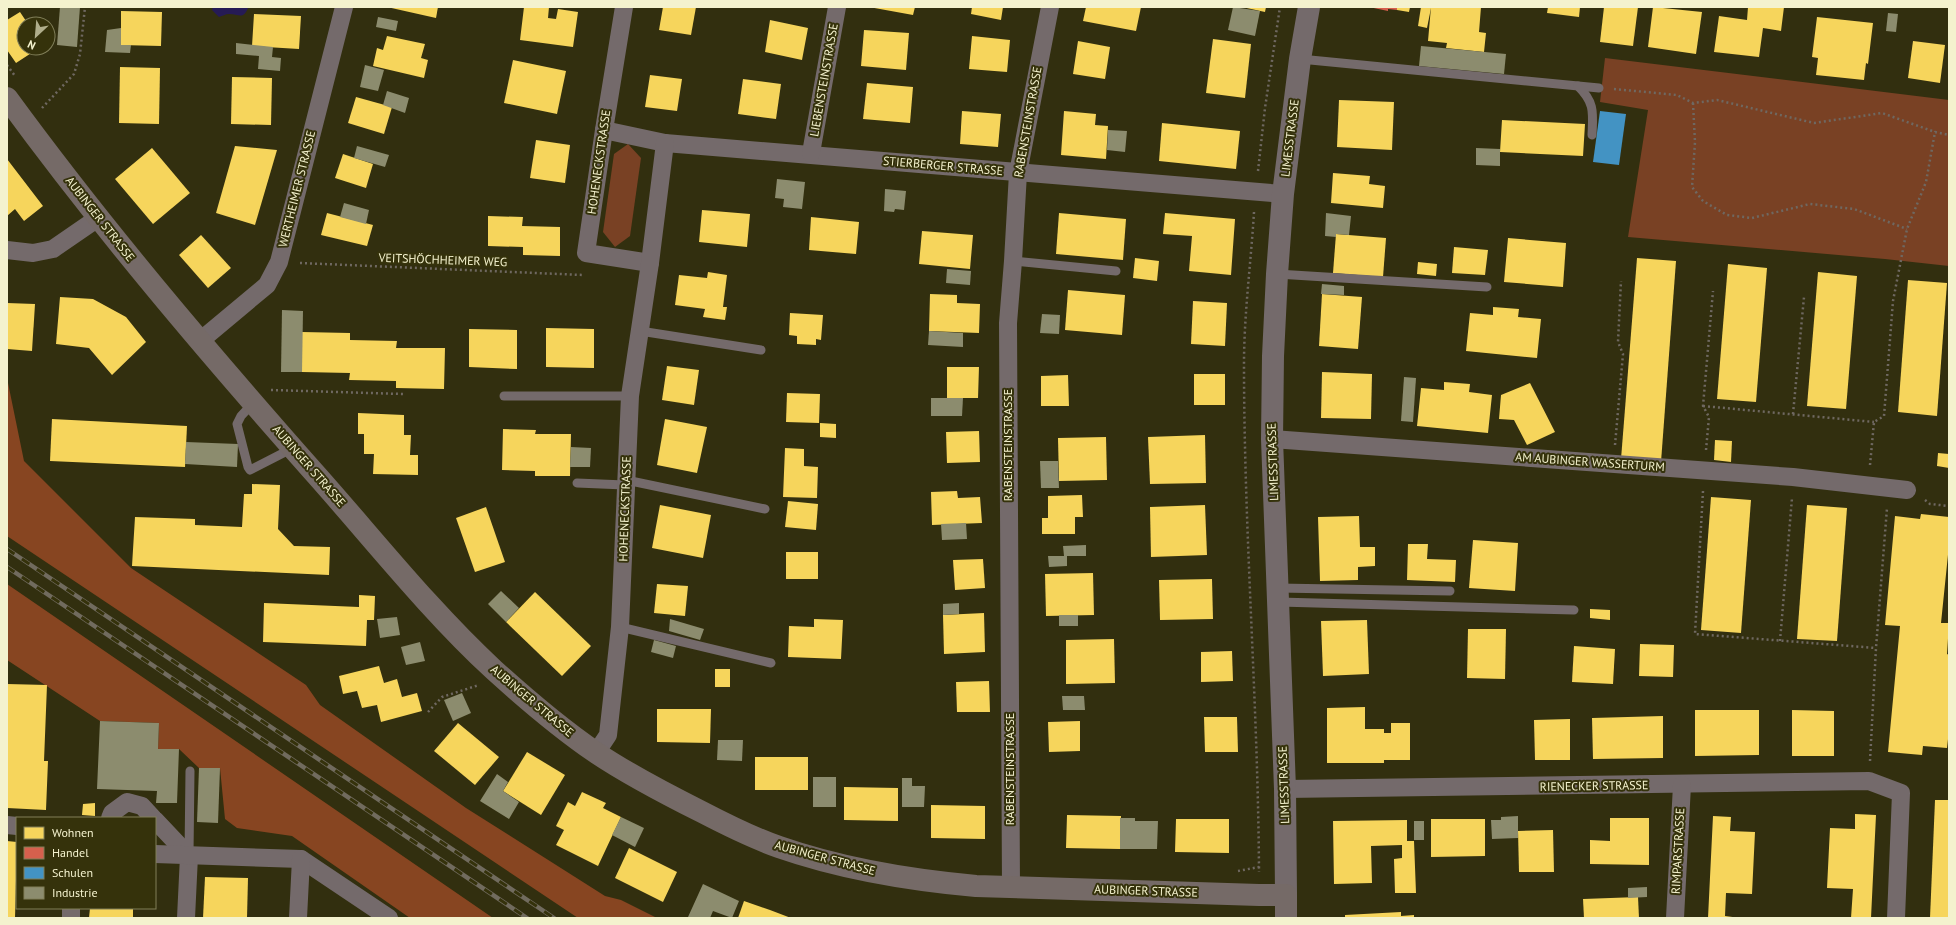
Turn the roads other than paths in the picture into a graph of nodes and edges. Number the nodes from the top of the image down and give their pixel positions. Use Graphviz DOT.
graph roads {
  1 [pos="344,7"];
  2 [pos="624,7"];
  3 [pos="837,7"];
  4 [pos="1050,7"];
  5 [pos="1309,7"];
  6 [pos="1300,59"];
  7 [pos="1578,86"];
  8 [pos="1599,88"];
  9 [pos="7,98"];
  10 [pos="604,130"];
  11 [pos="1592,135"];
  12 [pos="665,142"];
  13 [pos="811,153"];
  14 [pos="1018,173"];
  15 [pos="1283,194"];
  16 [pos="98,218"];
  17 [pos="7,250"];
  18 [pos="1013,261"];
  19 [pos="650,263"];
  20 [pos="1116,271"];
  21 [pos="1277,274"];
  22 [pos="1486,287"];
  23 [pos="640,331"];
  24 [pos="200,341"];
  25 [pos="761,350"];
  26 [pos="261,396"];
  27 [pos="504,396"];
  28 [pos="630,396"];
  29 [pos="1272,440"];
  30 [pos="293,448"];
  31 [pos="577,483"];
  32 [pos="625,483"];
  33 [pos="1907,490"];
  34 [pos="765,509"];
  35 [pos="1450,591"];
  36 [pos="1279,595"];
  37 [pos="1574,610"];
  38 [pos="620,627"];
  39 [pos="771,663"];
  40 [pos="596,752"];
  41 [pos="190,772"];
  42 [pos="1682,785"];
  43 [pos="1285,789"];
  44 [pos="110,817"];
  45 [pos="152,817"];
  46 [pos="156,821"];
  47 [pos="156,854"];
  48 [pos="188,856"];
  49 [pos="301,859"];
  50 [pos="1011,887"];
  51 [pos="1286,894"];
  52 [pos="186,918"];
  53 [pos="298,918"];
  54 [pos="389,918"];
  55 [pos="1286,918"];
  56 [pos="1675,918"];
  57 [pos="1896,918"];
  1 -- 24 [label="street, WERTHEIMER STRASSE"];
  2 -- 10 [label="street, HOHENECKSTRASSE"];
  3 -- 13 [label="street, LIEBENSTEINSTRASSE"];
  4 -- 14 [label="street, RABENSTEINSTRASSE"];
  5 -- 6 [label="street, LIMESSTRASSE"];
  6 -- 7 [label="lane"];
  6 -- 15 [label="street, LIMESSTRASSE"];
  7 -- 8 [label="lane"];
  7 -- 11 [label="lane"];
  9 -- 16 [label="main road, AUBINGER STRASSE"];
  10 -- 12 [label="street, STIERBERGER STRASSE"];
  10 -- 19 [label="street, HOHENECKSTRASSE"];
  12 -- 13 [label="street, STIERBERGER STRASSE"];
  12 -- 19 [label="street, HOHENECKSTRASSE"];
  13 -- 14 [label="street, STIERBERGER STRASSE"];
  14 -- 15 [label="street, STIERBERGER STRASSE"];
  14 -- 18 [label="street, RABENSTEINSTRASSE"];
  15 -- 21 [label="street, LIMESSTRASSE"];
  16 -- 17 [label="street"];
  16 -- 24 [label="main road, AUBINGER STRASSE"];
  18 -- 20 [label="lane"];
  18 -- 50 [label="street, RABENSTEINSTRASSE"];
  19 -- 23 [label="street, HOHENECKSTRASSE"];
  21 -- 22 [label="lane"];
  21 -- 29 [label="street, LIMESSTRASSE"];
  23 -- 25 [label="lane"];
  23 -- 28 [label="street, HOHENECKSTRASSE"];
  24 -- 26 [label="main road, AUBINGER STRASSE"];
  26 -- 30 [label="main road, AUBINGER STRASSE"];
  26 -- 30 [label="lane"];
  27 -- 28 [label="lane"];
  28 -- 32 [label="street, HOHENECKSTRASSE"];
  29 -- 33 [label="street, AM AUBINGER WASSERTURM"];
  29 -- 36 [label="street, LIMESSTRASSE"];
  30 -- 40 [label="main road, AUBINGER STRASSE"];
  31 -- 32 [label="lane"];
  32 -- 34 [label="lane"];
  32 -- 38 [label="street, HOHENECKSTRASSE"];
  35 -- 36 [label="lane"];
  36 -- 37 [label="lane"];
  36 -- 43 [label="street, LIMESSTRASSE"];
  38 -- 39 [label="lane"];
  38 -- 40 [label="street, HOHENECKSTRASSE"];
  40 -- 50 [label="main road, AUBINGER STRASSE"];
  41 -- 48 [label="lane"];
  42 -- 43 [label="street, RIENECKER STRASSE"];
  42 -- 56 [label="street, RIMPARSTRASSE"];
  42 -- 57 [label="street, RIENECKER STRASSE"];
  43 -- 51 [label="street, LIMESSTRASSE"];
  44 -- 45 [label="street"];
  46 -- 48 [label="street"];
  47 -- 48 [label="street"];
  48 -- 49 [label="street"];
  48 -- 52 [label="street"];
  49 -- 53 [label="street"];
  49 -- 54 [label="street"];
  50 -- 51 [label="main road, AUBINGER STRASSE"];
  51 -- 55 [label="main road, LIMESSTRASSE"];
}
